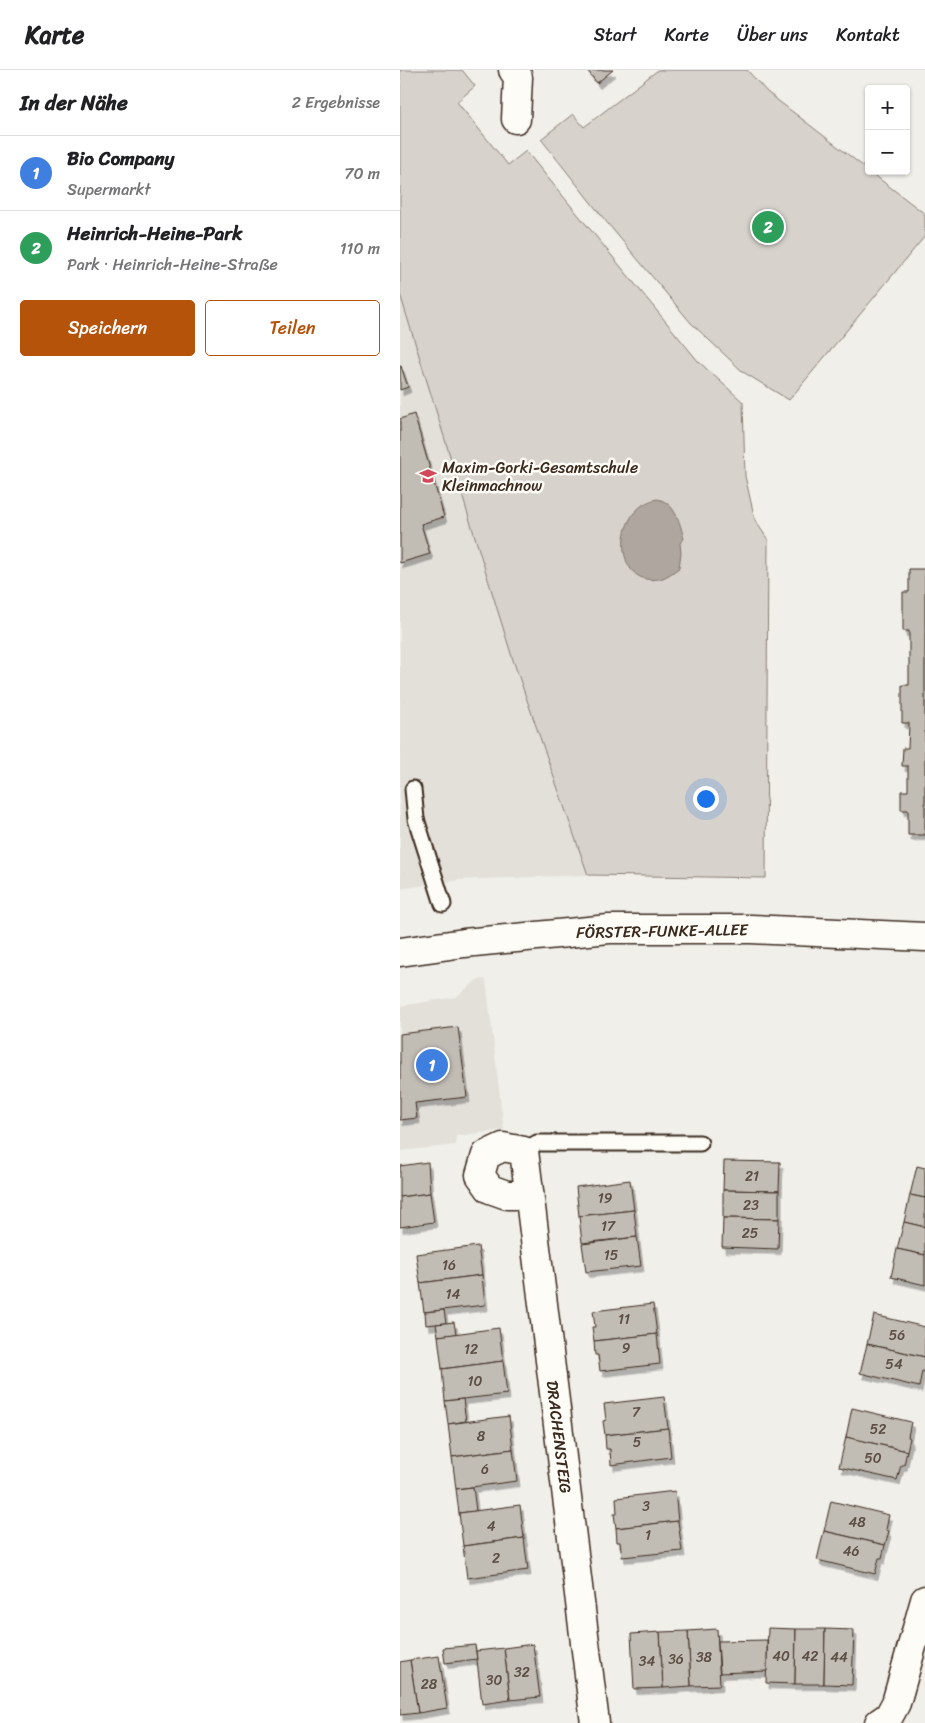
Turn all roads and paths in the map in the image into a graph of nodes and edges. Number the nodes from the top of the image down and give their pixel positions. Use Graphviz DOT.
graph roads {
  1 [pos="513,70"];
  2 [pos="516,119"];
  3 [pos="412,789"];
  4 [pos="443,904"];
  5 [pos="925,937"];
  6 [pos="400,952"];
  7 [pos="700,1143"];
  8 [pos="524,1151"];
  9 [pos="528,1195"];
  10 [pos="925,1600"];
  11 [pos="595,1723"];
  12 [pos="879,1723"];
  1 -- 2 [label="street"];
  3 -- 4 [label="lane"];
  5 -- 6 [label="street, FÖRSTER-FUNKE-ALLEE"];
  7 -- 8 [label="lane"];
  8 -- 9 [label="street, DRACHENSTEIG"];
  8 -- 9 [label="street"];
  9 -- 11 [label="street, DRACHENSTEIG"];
  10 -- 12 [label="street"];
}
